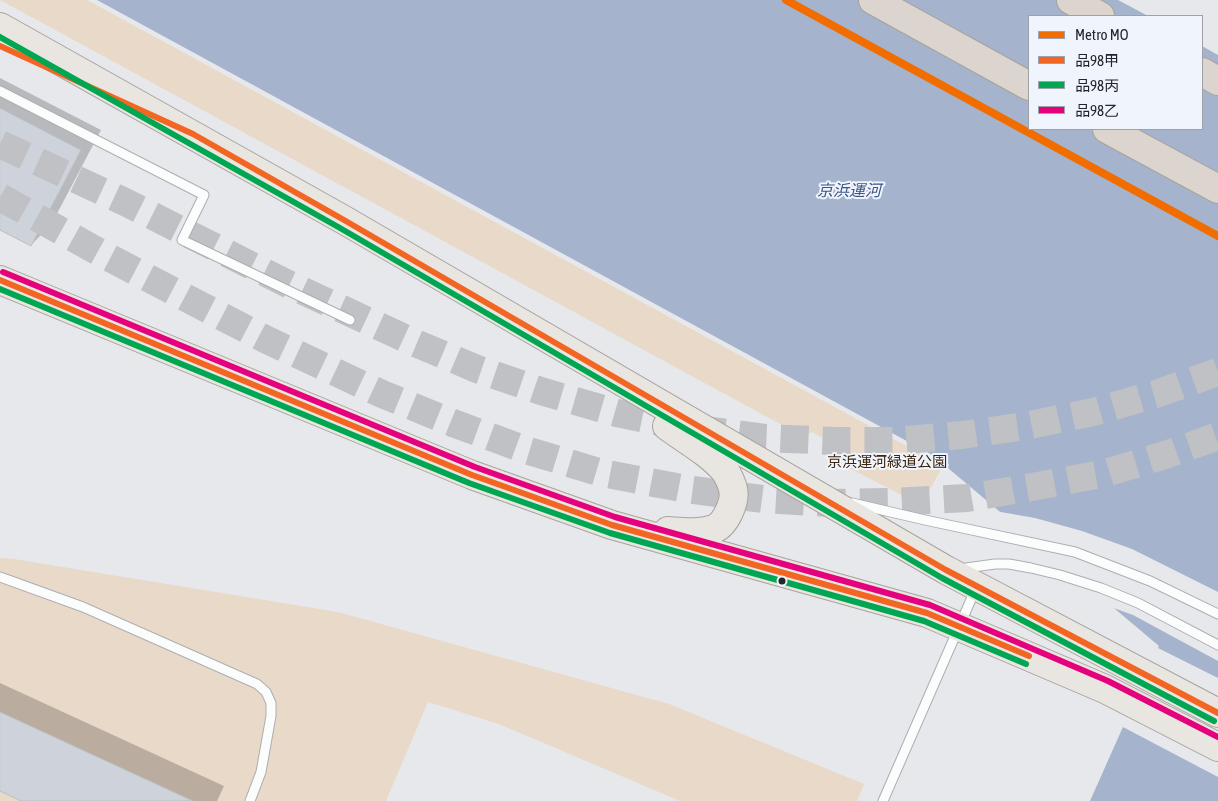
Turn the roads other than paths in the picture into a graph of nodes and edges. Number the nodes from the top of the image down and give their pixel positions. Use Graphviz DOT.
graph roads {
  1 [pos="873,0"];
  2 [pos="1070,0"];
  3 [pos="1098,15"];
  4 [pos="0,27"];
  5 [pos="0,46"];
  6 [pos="1203,73"];
  7 [pos="1218,81"];
  8 [pos="1028,85"];
  9 [pos="0,91"];
  10 [pos="1109,130"];
  11 [pos="192,134"];
  12 [pos="1218,190"];
  13 [pos="0,280"];
  14 [pos="350,320"];
  15 [pos="523,324"];
  16 [pos="815,494"];
  17 [pos="612,525"];
  18 [pos="946,570"];
  19 [pos="0,576"];
  20 [pos="977,586"];
  21 [pos="1218,614"];
  22 [pos="960,626"];
  23 [pos="1218,644"];
  24 [pos="1218,713"];
  25 [pos="1218,747"];
  26 [pos="250,801"];
  27 [pos="883,801"];
  1 -- 8 [label="highway"];
  2 -- 3 [label="highway"];
  4 -- 11 [label="main road"];
  5 -- 11 [label="main road"];
  6 -- 7 [label="highway"];
  9 -- 14 [label="lane"];
  10 -- 12 [label="highway"];
  11 -- 15 [label="main road"];
  13 -- 17 [label="main road"];
  15 -- 16 [label="main road"];
  15 -- 17 [label="main road"];
  16 -- 18 [label="main road"];
  16 -- 21 [label="lane"];
  17 -- 22 [label="main road"];
  18 -- 20 [label="main road"];
  18 -- 23 [label="lane"];
  19 -- 26 [label="lane"];
  20 -- 22 [label="lane"];
  20 -- 24 [label="main road"];
  22 -- 25 [label="main road"];
  22 -- 27 [label="lane"];
}
